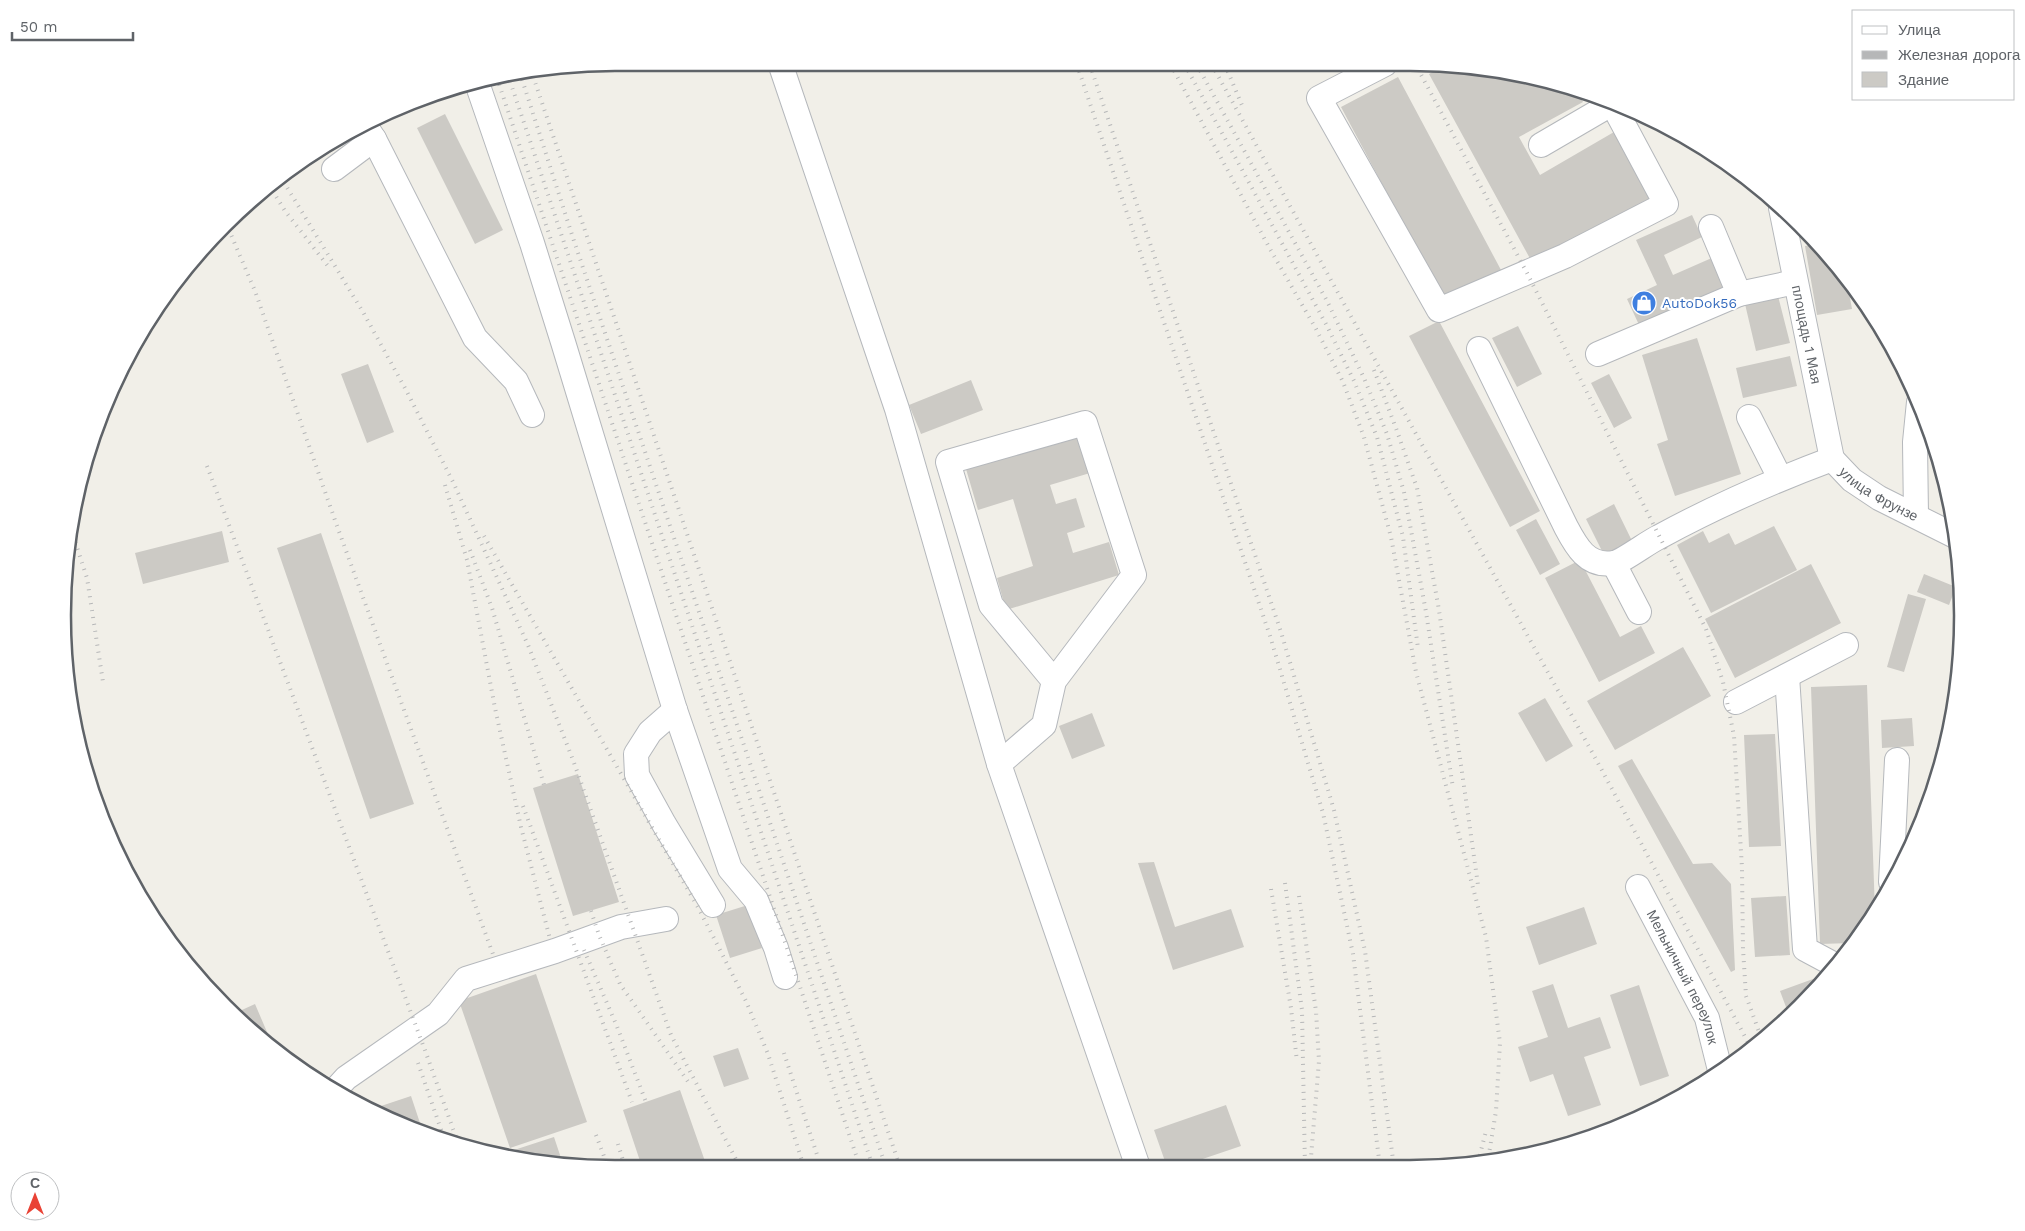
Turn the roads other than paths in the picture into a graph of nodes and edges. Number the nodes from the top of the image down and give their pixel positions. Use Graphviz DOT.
graph roads {
  1 [pos="783,71"];
  2 [pos="1371,71"];
  3 [pos="479,89"];
  4 [pos="1601,107"];
  5 [pos="1608,109"];
  6 [pos="369,131"];
  7 [pos="1541,145"];
  8 [pos="334,168"];
  9 [pos="1783,221"];
  10 [pos="1711,227"];
  11 [pos="1795,282"];
  12 [pos="1739,294"];
  13 [pos="1479,349"];
  14 [pos="1598,354"];
  15 [pos="532,415"];
  16 [pos="1749,417"];
  17 [pos="1917,420"];
  18 [pos="1832,459"];
  19 [pos="1780,478"];
  20 [pos="1916,516"];
  21 [pos="1947,532"];
  22 [pos="1614,564"];
  23 [pos="1639,612"];
  24 [pos="1846,645"];
  25 [pos="1787,676"];
  26 [pos="1054,681"];
  27 [pos="1736,702"];
  28 [pos="675,710"];
  29 [pos="1896,760"];
  30 [pos="999,764"];
  31 [pos="1892,868"];
  32 [pos="1638,888"];
  33 [pos="714,906"];
  34 [pos="666,919"];
  35 [pos="1829,962"];
  36 [pos="785,976"];
  37 [pos="1718,1063"];
  38 [pos="340,1085"];
  39 [pos="1136,1160"];
  1 -- 30 [label="street"];
  2 -- 5 [label="street"];
  3 -- 28 [label="street"];
  4 -- 7 [label="street"];
  6 -- 8 [label="street"];
  6 -- 15 [label="street"];
  9 -- 11 [label="street, площадь 1 Мая"];
  10 -- 12 [label="street"];
  11 -- 12 [label="street"];
  11 -- 18 [label="street, площадь 1 Мая"];
  12 -- 14 [label="street"];
  13 -- 22 [label="street"];
  16 -- 19 [label="street"];
  17 -- 20 [label="street"];
  18 -- 19 [label="street"];
  18 -- 20 [label="street, улица Фрунзе"];
  19 -- 22 [label="street"];
  20 -- 21 [label="street, улица Фрунзе"];
  22 -- 23 [label="street"];
  24 -- 25 [label="street"];
  25 -- 27 [label="street"];
  25 -- 35 [label="street"];
  26 -- 26 [label="street"];
  26 -- 30 [label="street"];
  28 -- 33 [label="street"];
  28 -- 36 [label="street"];
  29 -- 31 [label="street"];
  30 -- 39 [label="street"];
  32 -- 37 [label="street, Мельничный переулок"];
  34 -- 38 [label="street"];
}
